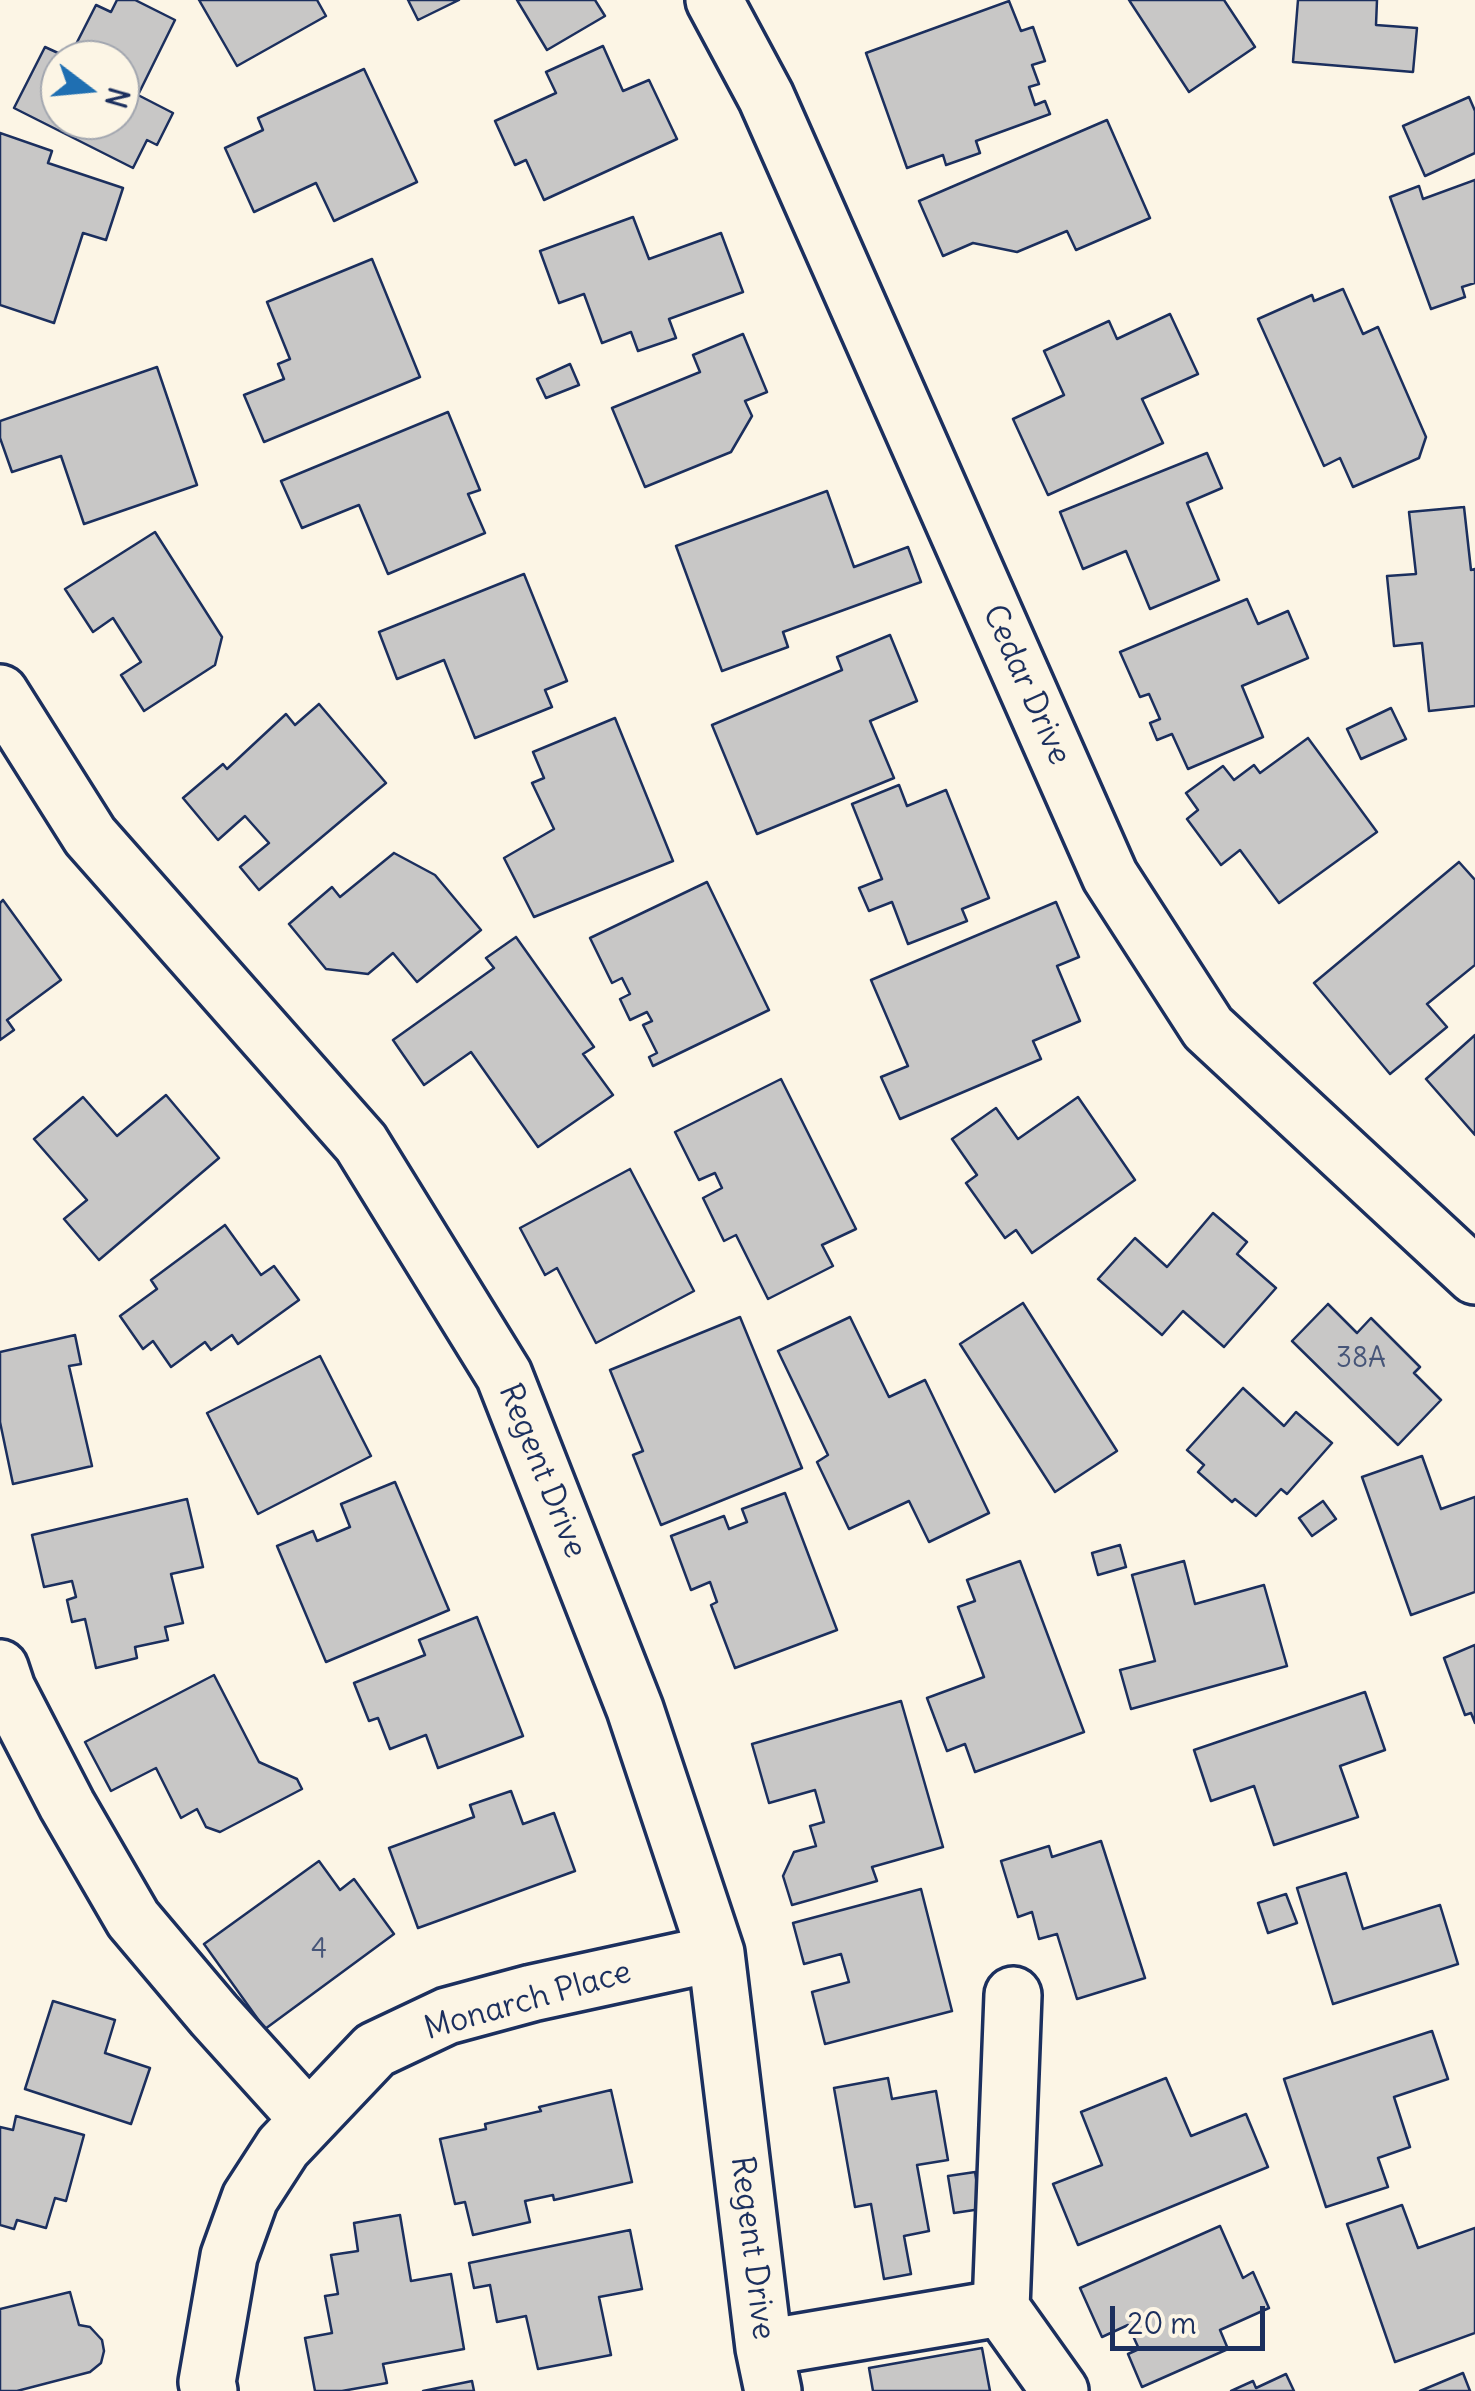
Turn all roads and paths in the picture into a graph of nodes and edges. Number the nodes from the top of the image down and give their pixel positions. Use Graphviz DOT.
graph roads {
  1 [pos="714,0"];
  2 [pos="0,693"];
  3 [pos="1475,1276"];
  4 [pos="0,1668"];
  5 [pos="716,1952"];
  6 [pos="1012,1995"];
  7 [pos="308,2118"];
  8 [pos="1001,2308"];
  9 [pos="769,2370"];
  10 [pos="209,2391"];
  11 [pos="1060,2391"];
  1 -- 3 [label="street, Cedar Drive"];
  2 -- 5 [label="street, Regent Drive"];
  4 -- 7 [label="street"];
  5 -- 7 [label="street, Monarch Place"];
  5 -- 9 [label="street, Regent Drive"];
  6 -- 8 [label="street"];
  7 -- 10 [label="street, Monarch Place"];
  8 -- 9 [label="street"];
  8 -- 11 [label="street"];
}
